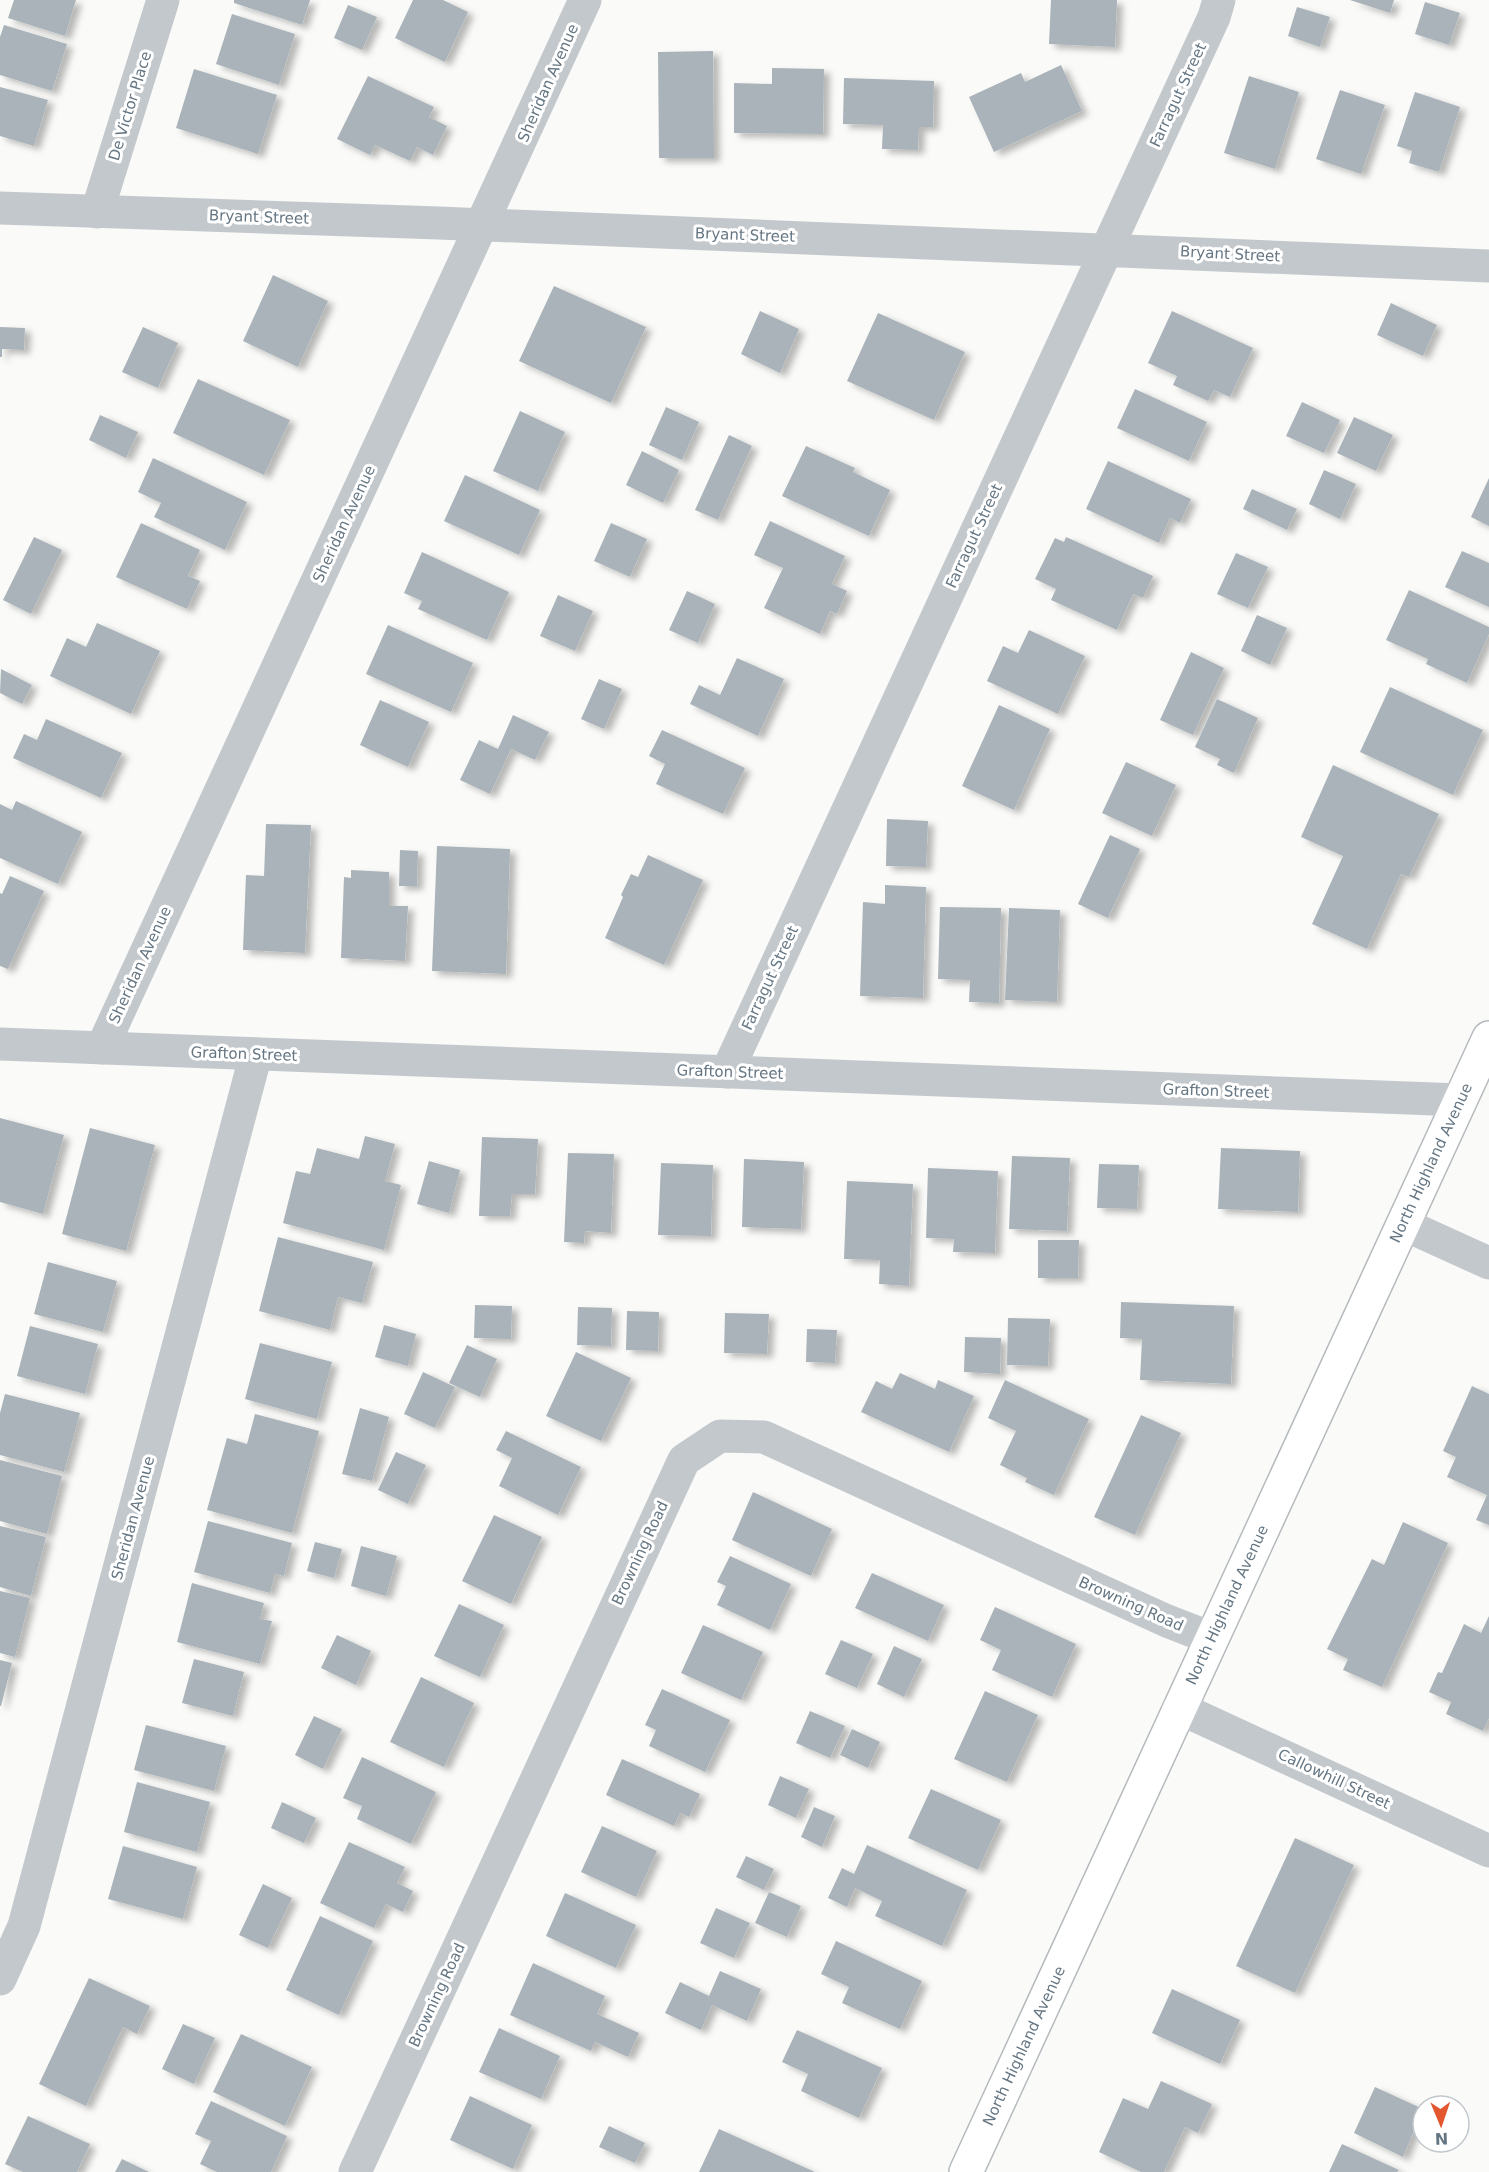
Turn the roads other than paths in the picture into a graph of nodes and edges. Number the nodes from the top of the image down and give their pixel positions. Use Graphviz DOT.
graph roads {
  1 [pos="163,0"];
  2 [pos="585,0"];
  3 [pos="1219,0"];
  4 [pos="0,208"];
  5 [pos="97,212"];
  6 [pos="482,225"];
  7 [pos="1107,249"];
  8 [pos="1489,266"];
  9 [pos="1489,1038"];
  10 [pos="0,1044"];
  11 [pos="102,1048"];
  12 [pos="256,1054"];
  13 [pos="727,1072"];
  14 [pos="1460,1101"];
  15 [pos="1403,1224"];
  16 [pos="1489,1263"];
  17 [pos="1211,1638"];
  18 [pos="1179,1708"];
  19 [pos="1489,1851"];
  20 [pos="0,1979"];
  21 [pos="355,2172"];
  22 [pos="966,2172"];
  1 -- 5 [label="street, De Victor Place"];
  2 -- 6 [label="street, Sheridan Avenue"];
  3 -- 7 [label="street, Farragut Street"];
  4 -- 5 [label="street, Bryant Street"];
  5 -- 6 [label="street, Bryant Street"];
  6 -- 7 [label="street, Bryant Street"];
  6 -- 11 [label="street, Sheridan Avenue"];
  7 -- 8 [label="street, Bryant Street"];
  7 -- 13 [label="street, Farragut Street"];
  9 -- 14 [label="main road, North Highland Avenue"];
  10 -- 11 [label="street, Grafton Street"];
  11 -- 12 [label="street, Grafton Street"];
  12 -- 13 [label="street, Grafton Street"];
  12 -- 20 [label="street, Sheridan Avenue"];
  13 -- 14 [label="street, Grafton Street"];
  14 -- 15 [label="main road, North Highland Avenue"];
  15 -- 16 [label="street"];
  15 -- 17 [label="main road, North Highland Avenue"];
  17 -- 18 [label="main road, North Highland Avenue"];
  17 -- 21 [label="street, Browning Road"];
  18 -- 19 [label="street, Callowhill Street"];
  18 -- 22 [label="main road, North Highland Avenue"];
}
